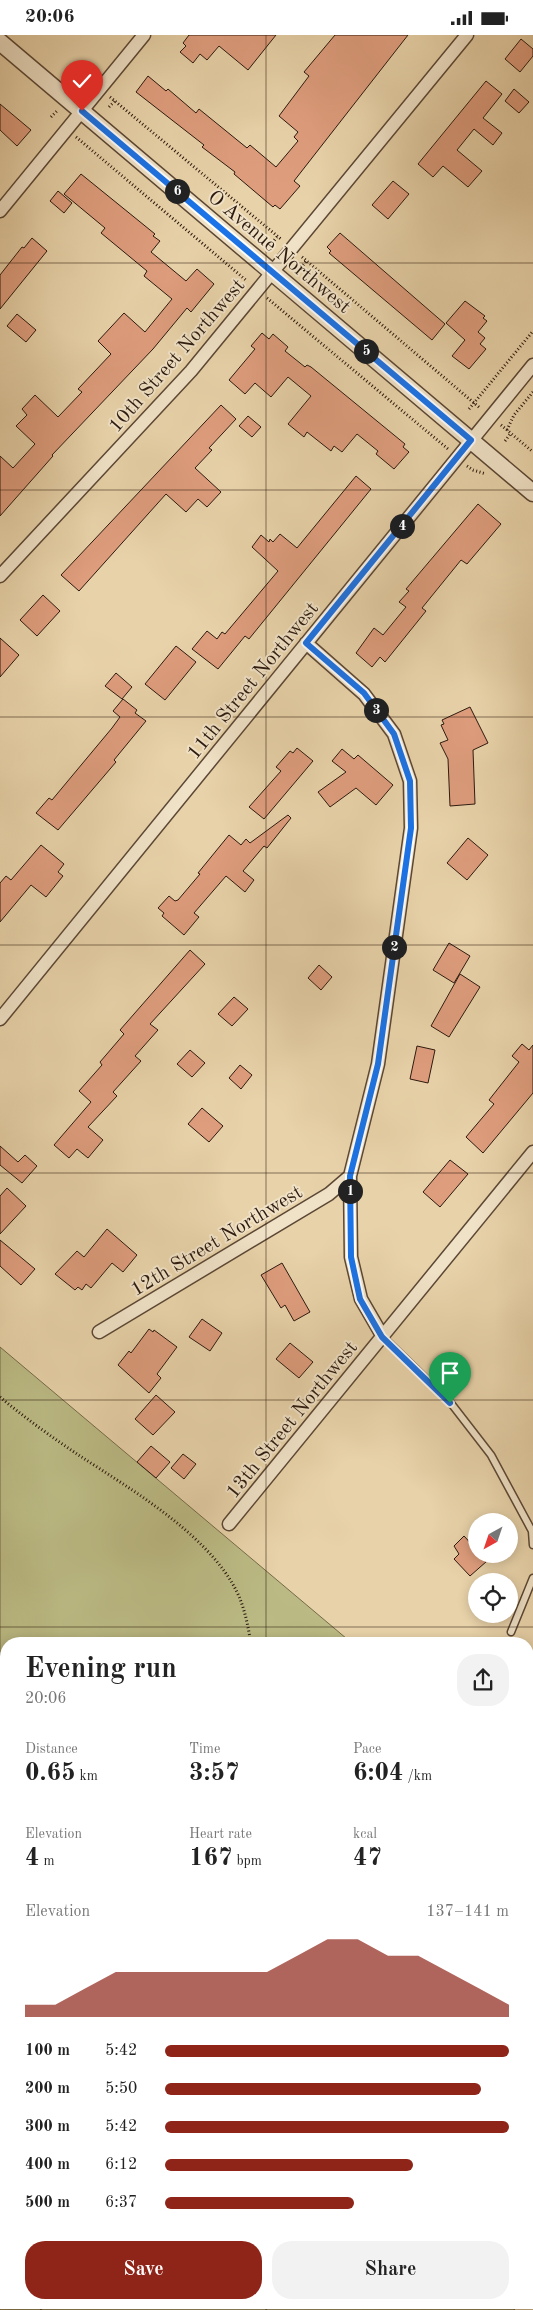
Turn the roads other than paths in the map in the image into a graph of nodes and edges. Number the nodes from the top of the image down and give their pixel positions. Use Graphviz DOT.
graph roads {
  1 [pos="144,35"];
  2 [pos="467,35"];
  3 [pos="0,42"];
  4 [pos="82,111"];
  5 [pos="0,211"];
  6 [pos="272,272"];
  7 [pos="533,365"];
  8 [pos="471,440"];
  9 [pos="533,493"];
  10 [pos="0,576"];
  11 [pos="306,643"];
  12 [pos="0,1019"];
  13 [pos="533,1152"];
  14 [pos="350,1176"];
  15 [pos="99,1332"];
  16 [pos="382,1337"];
  17 [pos="229,1524"];
  18 [pos="533,1545"];
  19 [pos="533,1578"];
  20 [pos="510,1632"];
  1 -- 4 [label="street"];
  2 -- 6 [label="street, 10th Street Northwest"];
  3 -- 4 [label="street, O Avenue Northwest"];
  4 -- 5 [label="street"];
  4 -- 6 [label="street, O Avenue Northwest"];
  6 -- 8 [label="street, O Avenue Northwest"];
  6 -- 10 [label="street, 10th Street Northwest"];
  7 -- 8 [label="street, 11th Street Northwest"];
  8 -- 9 [label="street, O Avenue Northwest"];
  8 -- 11 [label="street, 11th Street Northwest"];
  11 -- 12 [label="street, 11th Street Northwest"];
  11 -- 14 [label="street"];
  13 -- 16 [label="street, 13th Street Northwest"];
  14 -- 15 [label="street, 12th Street Northwest"];
  14 -- 16 [label="street"];
  16 -- 17 [label="street, 13th Street Northwest"];
  16 -- 18 [label="lane"];
  19 -- 20 [label="lane"];
}
